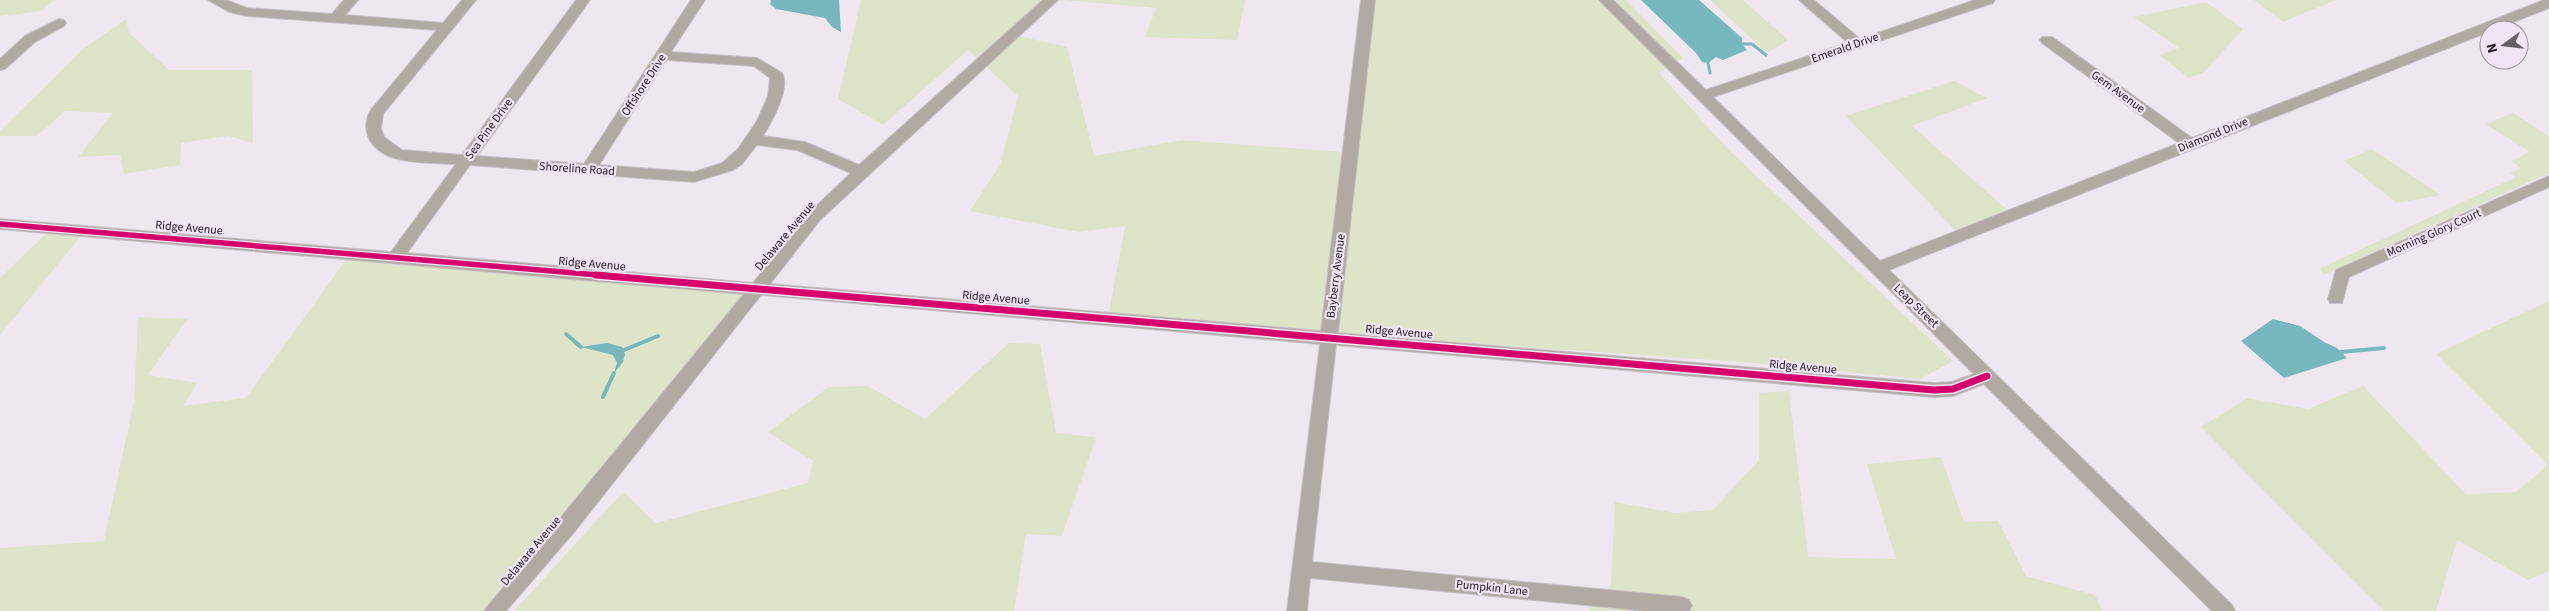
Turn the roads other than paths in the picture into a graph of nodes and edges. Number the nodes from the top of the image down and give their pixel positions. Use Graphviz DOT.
graph roads {
  1 [pos="215,0"];
  2 [pos="351,0"];
  3 [pos="469,0"];
  4 [pos="583,0"];
  5 [pos="698,0"];
  6 [pos="1051,0"];
  7 [pos="1368,0"];
  8 [pos="1606,0"];
  9 [pos="1806,0"];
  10 [pos="1988,0"];
  11 [pos="2549,2"];
  12 [pos="335,19"];
  13 [pos="59,23"];
  14 [pos="447,27"];
  15 [pos="2047,40"];
  16 [pos="1858,44"];
  17 [pos="662,56"];
  18 [pos="0,66"];
  19 [pos="1703,96"];
  20 [pos="754,140"];
  21 [pos="2190,144"];
  22 [pos="466,161"];
  23 [pos="588,170"];
  24 [pos="860,172"];
  25 [pos="2549,181"];
  26 [pos="0,224"];
  27 [pos="394,258"];
  28 [pos="1877,268"];
  29 [pos="756,290"];
  30 [pos="2336,299"];
  31 [pos="1329,337"];
  32 [pos="1987,376"];
  33 [pos="1302,569"];
  34 [pos="1682,606"];
  35 [pos="494,611"];
  36 [pos="1297,611"];
  37 [pos="2225,611"];
  1 -- 12 [label="street"];
  2 -- 12 [label="street"];
  3 -- 14 [label="street, Shoreline Road"];
  4 -- 22 [label="street, Sea Pine Drive"];
  5 -- 17 [label="street, Offshore Drive"];
  6 -- 24 [label="street, Delaware Avenue"];
  7 -- 31 [label="street, Bayberry Avenue"];
  8 -- 19 [label="street, Leap Street"];
  9 -- 16 [label="street"];
  10 -- 16 [label="street, Emerald Drive"];
  11 -- 21 [label="street, Diamond Drive"];
  12 -- 14 [label="street"];
  13 -- 18 [label="street"];
  14 -- 22 [label="street, Shoreline Road"];
  15 -- 21 [label="street, Gem Avenue"];
  16 -- 19 [label="street, Emerald Drive"];
  17 -- 20 [label="street, Shoreline Road"];
  17 -- 23 [label="street, Offshore Drive"];
  19 -- 28 [label="street, Leap Street"];
  20 -- 23 [label="street, Shoreline Road"];
  20 -- 24 [label="street"];
  21 -- 28 [label="street, Diamond Drive"];
  22 -- 23 [label="street, Shoreline Road"];
  22 -- 27 [label="street, Sea Pine Drive"];
  24 -- 29 [label="street, Delaware Avenue"];
  25 -- 30 [label="street, Morning Glory Court"];
  26 -- 27 [label="street, Ridge Avenue"];
  27 -- 29 [label="street, Ridge Avenue"];
  28 -- 32 [label="street, Leap Street"];
  29 -- 31 [label="street, Ridge Avenue"];
  29 -- 35 [label="street, Delaware Avenue"];
  31 -- 32 [label="street, Ridge Avenue"];
  31 -- 33 [label="street, Bayberry Avenue"];
  32 -- 37 [label="street, Leap Street"];
  33 -- 34 [label="street, Pumpkin Lane"];
  33 -- 36 [label="street, Bayberry Avenue"];
}
